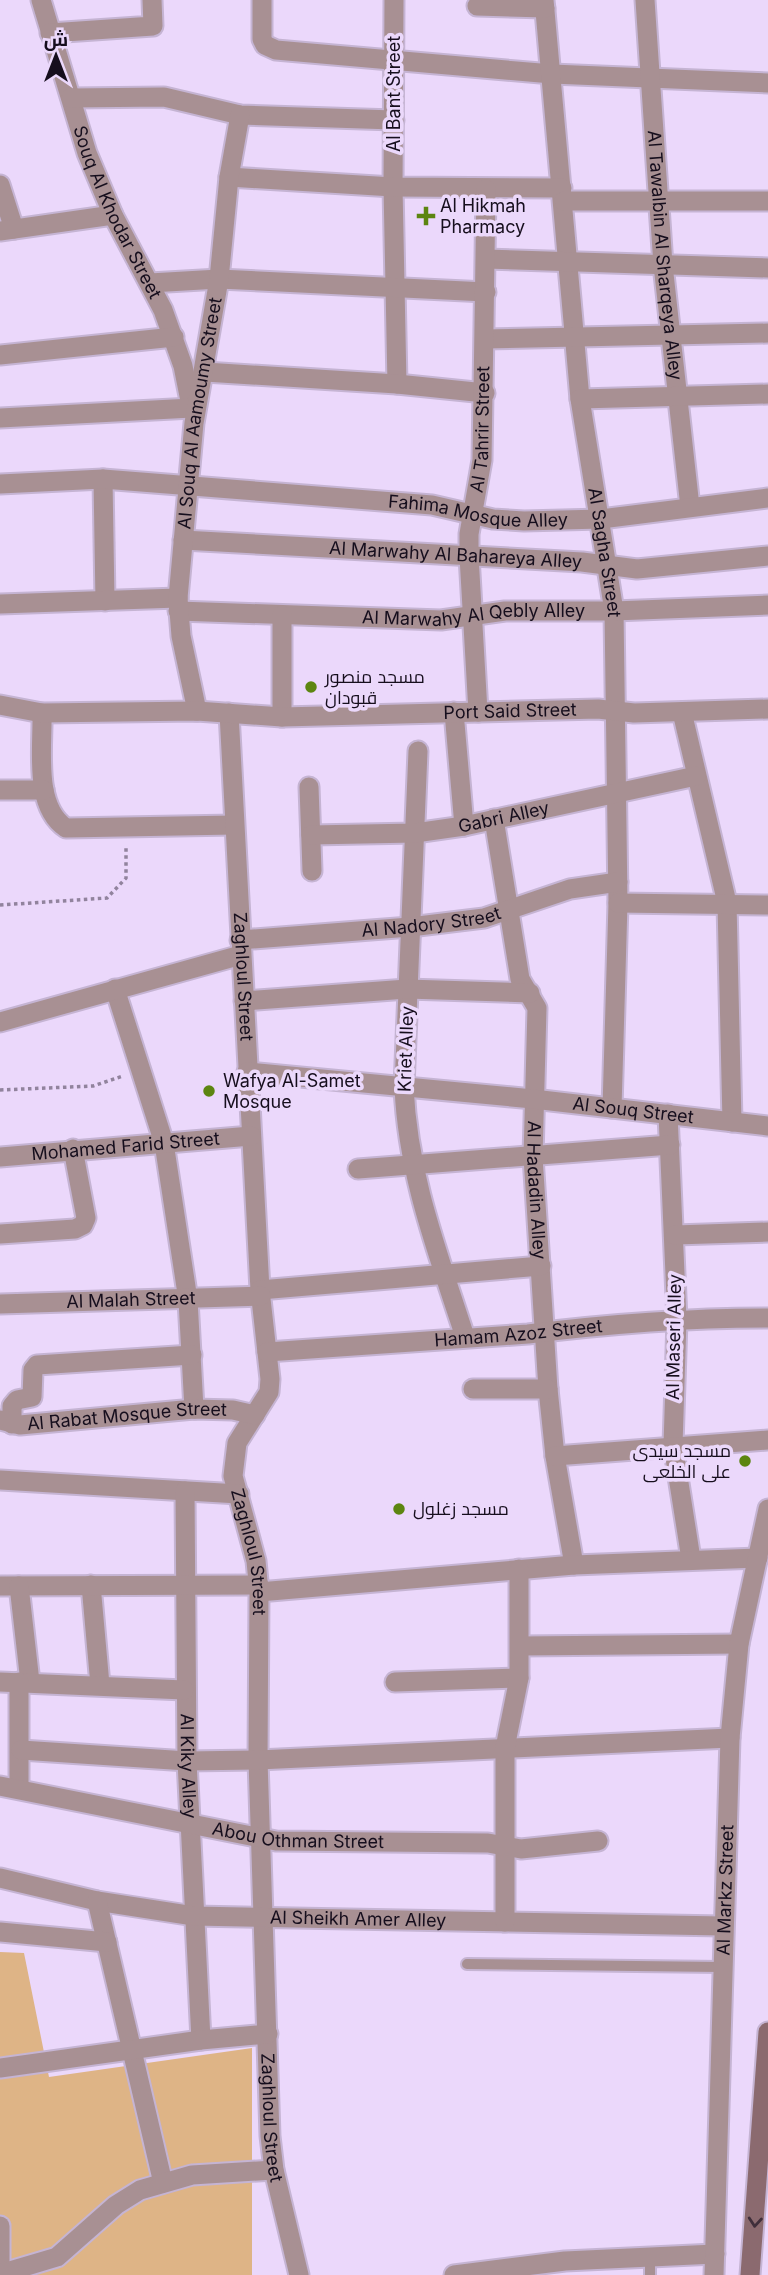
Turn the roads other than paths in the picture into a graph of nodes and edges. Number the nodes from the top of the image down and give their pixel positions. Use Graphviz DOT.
graph roads {
  1 [pos="41,0"];
  2 [pos="152,0"];
  3 [pos="262,0"];
  4 [pos="394,0"];
  5 [pos="645,0"];
  6 [pos="545,4"];
  7 [pos="477,6"];
  8 [pos="50,33"];
  9 [pos="394,62"];
  10 [pos="552,74"];
  11 [pos="650,80"];
  12 [pos="768,83"];
  13 [pos="71,98"];
  14 [pos="240,116"];
  15 [pos="394,120"];
  16 [pos="229,177"];
  17 [pos="0,185"];
  18 [pos="393,187"];
  19 [pos="486,189"];
  20 [pos="563,195"];
  21 [pos="658,201"];
  22 [pos="768,201"];
  23 [pos="113,215"];
  24 [pos="7,230"];
  25 [pos="486,259"];
  26 [pos="569,262"];
  27 [pos="663,265"];
  28 [pos="768,268"];
  29 [pos="219,279"];
  30 [pos="150,283"];
  31 [pos="395,290"];
  32 [pos="486,292"];
  33 [pos="768,333"];
  34 [pos="670,335"];
  35 [pos="174,337"];
  36 [pos="575,338"];
  37 [pos="485,339"];
  38 [pos="0,355"];
  39 [pos="205,372"];
  40 [pos="397,384"];
  41 [pos="485,393"];
  42 [pos="768,394"];
  43 [pos="677,397"];
  44 [pos="580,399"];
  45 [pos="193,415"];
  46 [pos="0,418"];
  47 [pos="103,479"];
  48 [pos="0,484"];
  49 [pos="188,488"];
  50 [pos="768,498"];
  51 [pos="690,507"];
  52 [pos="472,514"];
  53 [pos="601,519"];
  54 [pos="183,540"];
  55 [pos="469,556"];
  56 [pos="768,556"];
  57 [pos="610,567"];
  58 [pos="105,601"];
  59 [pos="0,604"];
  60 [pos="178,604"];
  61 [pos="768,605"];
  62 [pos="614,611"];
  63 [pos="282,615"];
  64 [pos="471,617"];
  65 [pos="0,705"];
  66 [pos="768,709"];
  67 [pos="197,711"];
  68 [pos="617,711"];
  69 [pos="454,712"];
  70 [pos="478,712"];
  71 [pos="682,712"];
  72 [pos="42,713"];
  73 [pos="229,713"];
  74 [pos="282,717"];
  75 [pos="418,751"];
  76 [pos="696,776"];
  77 [pos="309,787"];
  78 [pos="0,790"];
  79 [pos="44,790"];
  80 [pos="619,793"];
  81 [pos="494,819"];
  82 [pos="234,825"];
  83 [pos="464,826"];
  84 [pos="415,833"];
  85 [pos="311,835"];
  86 [pos="312,872"];
  87 [pos="618,882"];
  88 [pos="618,903"];
  89 [pos="726,903"];
  90 [pos="768,905"];
  91 [pos="509,911"];
  92 [pos="410,927"];
  93 [pos="241,948"];
  94 [pos="115,989"];
  95 [pos="407,989"];
  96 [pos="530,993"];
  97 [pos="244,1001"];
  98 [pos="0,1021"];
  99 [pos="247,1072"];
  100 [pos="404,1087"];
  101 [pos="533,1099"];
  102 [pos="612,1108"];
  103 [pos="668,1114"];
  104 [pos="732,1122"];
  105 [pos="768,1126"];
  106 [pos="251,1136"];
  107 [pos="164,1143"];
  108 [pos="670,1145"];
  109 [pos="73,1149"];
  110 [pos="0,1157"];
  111 [pos="533,1157"];
  112 [pos="411,1164"];
  113 [pos="358,1169"];
  114 [pos="768,1232"];
  115 [pos="0,1234"];
  116 [pos="675,1235"];
  117 [pos="541,1266"];
  118 [pos="445,1274"];
  119 [pos="261,1293"];
  120 [pos="188,1300"];
  121 [pos="0,1304"];
  122 [pos="768,1318"];
  123 [pos="677,1320"];
  124 [pos="545,1331"];
  125 [pos="465,1338"];
  126 [pos="267,1352"];
  127 [pos="191,1355"];
  128 [pos="473,1389"];
  129 [pos="548,1389"];
  130 [pos="194,1409"];
  131 [pos="255,1415"];
  132 [pos="6,1422"];
  133 [pos="768,1440"];
  134 [pos="673,1445"];
  135 [pos="555,1456"];
  136 [pos="0,1480"];
  137 [pos="185,1491"];
  138 [pos="239,1494"];
  139 [pos="768,1509"];
  140 [pos="758,1558"];
  141 [pos="691,1559"];
  142 [pos="574,1565"];
  143 [pos="519,1569"];
  144 [pos="91,1585"];
  145 [pos="184,1585"];
  146 [pos="10,1586"];
  147 [pos="259,1588"];
  148 [pos="739,1644"];
  149 [pos="520,1646"];
  150 [pos="519,1678"];
  151 [pos="17,1682"];
  152 [pos="395,1682"];
  153 [pos="100,1685"];
  154 [pos="184,1690"];
  155 [pos="730,1738"];
  156 [pos="505,1748"];
  157 [pos="21,1750"];
  158 [pos="187,1760"];
  159 [pos="258,1760"];
  160 [pos="10,1787"];
  161 [pos="190,1825"];
  162 [pos="260,1839"];
  163 [pos="598,1841"];
  164 [pos="505,1846"];
  165 [pos="0,1878"];
  166 [pos="97,1901"];
  167 [pos="194,1916"];
  168 [pos="262,1917"];
  169 [pos="505,1922"];
  170 [pos="722,1926"];
  171 [pos="0,1932"];
  172 [pos="107,1942"];
  173 [pos="467,1964"];
  174 [pos="721,1967"];
  175 [pos="768,2032"];
  176 [pos="268,2034"];
  177 [pos="201,2040"];
  178 [pos="134,2049"];
  179 [pos="0,2068"];
  180 [pos="274,2170"];
  181 [pos="163,2183"];
  182 [pos="0,2226"];
  183 [pos="715,2254"];
  184 [pos="0,2263"];
  185 [pos="650,2266"];
  186 [pos="539,2270"];
  187 [pos="0,2274"];
  188 [pos="299,2275"];
  189 [pos="454,2275"];
  190 [pos="714,2275"];
  191 [pos="750,2275"];
  1 -- 8 [label="street, Souq Al Khodar Street"];
  2 -- 8 [label="street"];
  3 -- 9 [label="street"];
  4 -- 9 [label="street, Al Bant Street"];
  5 -- 11 [label="street, Al Tawalbin Al Sharqeya Alley"];
  6 -- 7 [label="street"];
  6 -- 10 [label="street, Al Sagha Street"];
  8 -- 13 [label="street, Souq Al Khodar Street"];
  9 -- 10 [label="street"];
  9 -- 15 [label="street, Al Bant Street"];
  10 -- 11 [label="street"];
  10 -- 20 [label="street, Al Sagha Street"];
  11 -- 12 [label="street"];
  11 -- 21 [label="street, Al Tawalbin Al Sharqeya Alley"];
  13 -- 14 [label="street"];
  13 -- 23 [label="street, Souq Al Khodar Street"];
  14 -- 15 [label="street"];
  14 -- 16 [label="street, Al Souq Al Aamoumy Street"];
  15 -- 18 [label="street, Al Bant Street"];
  16 -- 18 [label="street"];
  16 -- 29 [label="street, Al Souq Al Aamoumy Street"];
  17 -- 24 [label="street"];
  18 -- 19 [label="street"];
  18 -- 31 [label="street, Al Bant Street"];
  19 -- 20 [label="street"];
  19 -- 25 [label="street, Al Tahrir Street"];
  20 -- 21 [label="street"];
  20 -- 26 [label="street, Al Sagha Street"];
  21 -- 22 [label="street"];
  21 -- 27 [label="street, Al Tawalbin Al Sharqeya Alley"];
  23 -- 24 [label="street"];
  23 -- 30 [label="street, Souq Al Khodar Street"];
  25 -- 26 [label="street"];
  25 -- 32 [label="street, Al Tahrir Street"];
  26 -- 27 [label="street"];
  26 -- 36 [label="street, Al Sagha Street"];
  27 -- 28 [label="street"];
  27 -- 34 [label="street, Al Tawalbin Al Sharqeya Alley"];
  29 -- 30 [label="street"];
  29 -- 31 [label="street"];
  29 -- 39 [label="street, Al Souq Al Aamoumy Street"];
  30 -- 35 [label="street, Souq Al Khodar Street"];
  31 -- 32 [label="street"];
  31 -- 40 [label="street, Al Bant Street"];
  32 -- 37 [label="street, Al Tahrir Street"];
  33 -- 34 [label="street"];
  34 -- 36 [label="street"];
  34 -- 43 [label="street, Al Tawalbin Al Sharqeya Alley"];
  35 -- 38 [label="street"];
  35 -- 45 [label="street, Souq Al Khodar Street"];
  36 -- 37 [label="street"];
  36 -- 44 [label="street, Al Sagha Street"];
  37 -- 41 [label="street, Al Tahrir Street"];
  39 -- 40 [label="street"];
  39 -- 45 [label="street, Al Souq Al Aamoumy Street"];
  40 -- 41 [label="street"];
  41 -- 52 [label="street, Al Tahrir Street"];
  42 -- 43 [label="street"];
  43 -- 44 [label="street"];
  43 -- 51 [label="street, Al Tawalbin Al Sharqeya Alley"];
  44 -- 53 [label="street, Al Sagha Street"];
  45 -- 46 [label="street"];
  45 -- 49 [label="street, Al Souq Al Aamoumy Street"];
  47 -- 48 [label="street, Fahima Mosque Alley"];
  47 -- 49 [label="street, Fahima Mosque Alley"];
  47 -- 58 [label="street"];
  49 -- 52 [label="street, Fahima Mosque Alley"];
  49 -- 54 [label="street, Al Souq Al Aamoumy Street"];
  50 -- 51 [label="street, Fahima Mosque Alley"];
  51 -- 53 [label="street, Fahima Mosque Alley"];
  52 -- 53 [label="street, Fahima Mosque Alley"];
  52 -- 55 [label="street, Al Tahrir Street"];
  53 -- 57 [label="street, Al Sagha Street"];
  54 -- 55 [label="street, Al Marwahy Al Bahareya Alley"];
  54 -- 60 [label="street, Al Souq Al Aamoumy Street"];
  55 -- 57 [label="street, Al Marwahy Al Bahareya Alley"];
  55 -- 64 [label="street, Al Tahrir Street"];
  56 -- 57 [label="street, Al Marwahy Al Bahareya Alley"];
  57 -- 62 [label="street, Al Sagha Street"];
  58 -- 59 [label="street, Al Marwahy Al Qebly Alley"];
  58 -- 60 [label="street, Al Marwahy Al Qebly Alley"];
  60 -- 63 [label="street, Al Marwahy Al Qebly Alley"];
  60 -- 67 [label="street, Al Souq Al Aamoumy Street"];
  61 -- 62 [label="street, Al Marwahy Al Qebly Alley"];
  62 -- 64 [label="street, Al Marwahy Al Qebly Alley"];
  62 -- 68 [label="street, Al Sagha Street"];
  63 -- 64 [label="street, Al Marwahy Al Qebly Alley"];
  63 -- 74 [label="street"];
  64 -- 70 [label="street, Al Tahrir Street"];
  65 -- 72 [label="street, Port Said Street"];
  66 -- 71 [label="street, Port Said Street"];
  67 -- 72 [label="street, Port Said Street"];
  67 -- 73 [label="street, Port Said Street"];
  68 -- 70 [label="street, Port Said Street"];
  68 -- 71 [label="street, Port Said Street"];
  68 -- 80 [label="street, Al Sagha Street"];
  69 -- 70 [label="street, Port Said Street"];
  69 -- 74 [label="street, Port Said Street"];
  69 -- 83 [label="street"];
  71 -- 76 [label="street"];
  72 -- 79 [label="street"];
  73 -- 74 [label="street, Port Said Street"];
  73 -- 82 [label="street, Zaghloul Street"];
  75 -- 84 [label="street, Kriet Alley"];
  76 -- 80 [label="street, Gabri Alley"];
  76 -- 89 [label="street"];
  77 -- 85 [label="street"];
  78 -- 79 [label="street"];
  79 -- 82 [label="street"];
  80 -- 81 [label="street, Gabri Alley"];
  80 -- 87 [label="street, Al Sagha Street"];
  81 -- 83 [label="street, Gabri Alley"];
  81 -- 91 [label="street, Al Hadadin Alley"];
  82 -- 93 [label="street, Zaghloul Street"];
  83 -- 84 [label="street, Gabri Alley"];
  84 -- 85 [label="street, Gabri Alley"];
  84 -- 92 [label="street, Kriet Alley"];
  85 -- 86 [label="street"];
  87 -- 88 [label="street, Al Sagha Street"];
  87 -- 91 [label="street, Al Nadory Street"];
  88 -- 89 [label="street"];
  88 -- 102 [label="street, Al Sagha Street"];
  89 -- 90 [label="street"];
  89 -- 104 [label="street"];
  91 -- 92 [label="street, Al Nadory Street"];
  91 -- 96 [label="street, Al Hadadin Alley"];
  92 -- 93 [label="street, Al Nadory Street"];
  92 -- 95 [label="street, Kriet Alley"];
  93 -- 94 [label="street, Al Nadory Street"];
  93 -- 97 [label="street, Zaghloul Street"];
  94 -- 98 [label="street, Al Nadory Street"];
  94 -- 107 [label="street"];
  95 -- 96 [label="street"];
  95 -- 97 [label="street"];
  95 -- 100 [label="street, Kriet Alley"];
  96 -- 101 [label="street, Al Hadadin Alley"];
  97 -- 99 [label="street, Zaghloul Street"];
  99 -- 100 [label="street, Al Souq Street"];
  99 -- 106 [label="street, Zaghloul Street"];
  100 -- 101 [label="street, Al Souq Street"];
  100 -- 112 [label="street, Kriet Alley"];
  101 -- 102 [label="street, Al Souq Street"];
  101 -- 111 [label="street, Al Hadadin Alley"];
  102 -- 103 [label="street, Al Souq Street"];
  103 -- 104 [label="street, Al Souq Street"];
  103 -- 108 [label="street, Al Maseri Alley"];
  104 -- 105 [label="street, Al Souq Street"];
  106 -- 107 [label="street, Mohamed Farid Street"];
  106 -- 119 [label="street, Zaghloul Street"];
  107 -- 109 [label="street, Mohamed Farid Street"];
  107 -- 120 [label="street"];
  108 -- 111 [label="street"];
  108 -- 116 [label="street, Al Maseri Alley"];
  109 -- 110 [label="street, Mohamed Farid Street"];
  109 -- 115 [label="street"];
  111 -- 112 [label="street"];
  111 -- 117 [label="street, Al Hadadin Alley"];
  112 -- 113 [label="street"];
  112 -- 118 [label="street, Kriet Alley"];
  114 -- 116 [label="street"];
  116 -- 123 [label="street, Al Maseri Alley"];
  117 -- 118 [label="street, Al Malah Street"];
  117 -- 124 [label="street, Al Hadadin Alley"];
  118 -- 119 [label="street, Al Malah Street"];
  118 -- 125 [label="street, Kriet Alley"];
  119 -- 120 [label="street, Al Malah Street"];
  119 -- 126 [label="street, Zaghloul Street"];
  120 -- 121 [label="street, Al Malah Street"];
  120 -- 127 [label="street"];
  122 -- 123 [label="street, Hamam Azoz Street"];
  123 -- 124 [label="street, Hamam Azoz Street"];
  123 -- 134 [label="street, Al Maseri Alley"];
  124 -- 125 [label="street, Hamam Azoz Street"];
  124 -- 129 [label="street, Al Hadadin Alley"];
  125 -- 126 [label="street, Hamam Azoz Street"];
  126 -- 131 [label="street, Zaghloul Street"];
  127 -- 130 [label="street"];
  127 -- 132 [label="street"];
  128 -- 129 [label="street"];
  129 -- 135 [label="street, Al Hadadin Alley"];
  130 -- 131 [label="street, Al Rabat Mosque Street"];
  130 -- 132 [label="street, Al Rabat Mosque Street"];
  131 -- 138 [label="street, Zaghloul Street"];
  133 -- 134 [label="street"];
  134 -- 135 [label="street"];
  134 -- 141 [label="street, Al Maseri Alley"];
  135 -- 142 [label="street, Al Hadadin Alley"];
  136 -- 137 [label="street"];
  137 -- 138 [label="street"];
  137 -- 145 [label="street, Al Kiky Alley"];
  138 -- 147 [label="street, Zaghloul Street"];
  139 -- 140 [label="street, Al Markz Street"];
  140 -- 141 [label="street"];
  140 -- 148 [label="street, Al Markz Street"];
  141 -- 142 [label="street"];
  142 -- 143 [label="street"];
  143 -- 147 [label="street"];
  143 -- 149 [label="street"];
  144 -- 145 [label="street"];
  144 -- 146 [label="street"];
  144 -- 153 [label="street"];
  145 -- 147 [label="street"];
  145 -- 154 [label="street, Al Kiky Alley"];
  146 -- 151 [label="street"];
  147 -- 159 [label="street, Zaghloul Street"];
  148 -- 149 [label="street"];
  148 -- 155 [label="street, Al Markz Street"];
  149 -- 150 [label="street"];
  150 -- 152 [label="street"];
  150 -- 156 [label="street"];
  151 -- 153 [label="street"];
  151 -- 157 [label="street"];
  153 -- 154 [label="street"];
  154 -- 158 [label="street, Al Kiky Alley"];
  155 -- 156 [label="street"];
  155 -- 170 [label="street, Al Markz Street"];
  156 -- 159 [label="street"];
  156 -- 164 [label="street"];
  157 -- 158 [label="street"];
  157 -- 160 [label="street"];
  158 -- 159 [label="street"];
  158 -- 161 [label="street, Al Kiky Alley"];
  159 -- 162 [label="street, Zaghloul Street"];
  160 -- 161 [label="street, Abou Othman Street"];
  161 -- 162 [label="street, Abou Othman Street"];
  161 -- 167 [label="street, Al Kiky Alley"];
  162 -- 164 [label="street, Abou Othman Street"];
  162 -- 168 [label="street, Zaghloul Street"];
  163 -- 164 [label="street, Abou Othman Street"];
  164 -- 169 [label="street"];
  165 -- 166 [label="street, Al Sheikh Amer Alley"];
  166 -- 167 [label="street, Al Sheikh Amer Alley"];
  166 -- 172 [label="street"];
  167 -- 168 [label="street, Al Sheikh Amer Alley"];
  167 -- 177 [label="street, Al Kiky Alley"];
  168 -- 169 [label="street, Al Sheikh Amer Alley"];
  168 -- 176 [label="street, Zaghloul Street"];
  169 -- 170 [label="street, Al Sheikh Amer Alley"];
  170 -- 174 [label="street, Al Markz Street"];
  171 -- 172 [label="street"];
  172 -- 178 [label="street"];
  173 -- 174 [label="lane"];
  174 -- 183 [label="street, Al Markz Street"];
  175 -- 191 [label="main road, one-way"];
  176 -- 177 [label="street"];
  176 -- 180 [label="street, Zaghloul Street"];
  177 -- 178 [label="street"];
  178 -- 179 [label="street"];
  178 -- 181 [label="street"];
  180 -- 181 [label="street"];
  180 -- 188 [label="street, Zaghloul Street"];
  181 -- 187 [label="street"];
  182 -- 184 [label="street"];
  183 -- 185 [label="street"];
  183 -- 190 [label="street, Al Markz Street"];
  185 -- 186 [label="street"];
  186 -- 189 [label="street"];
}
